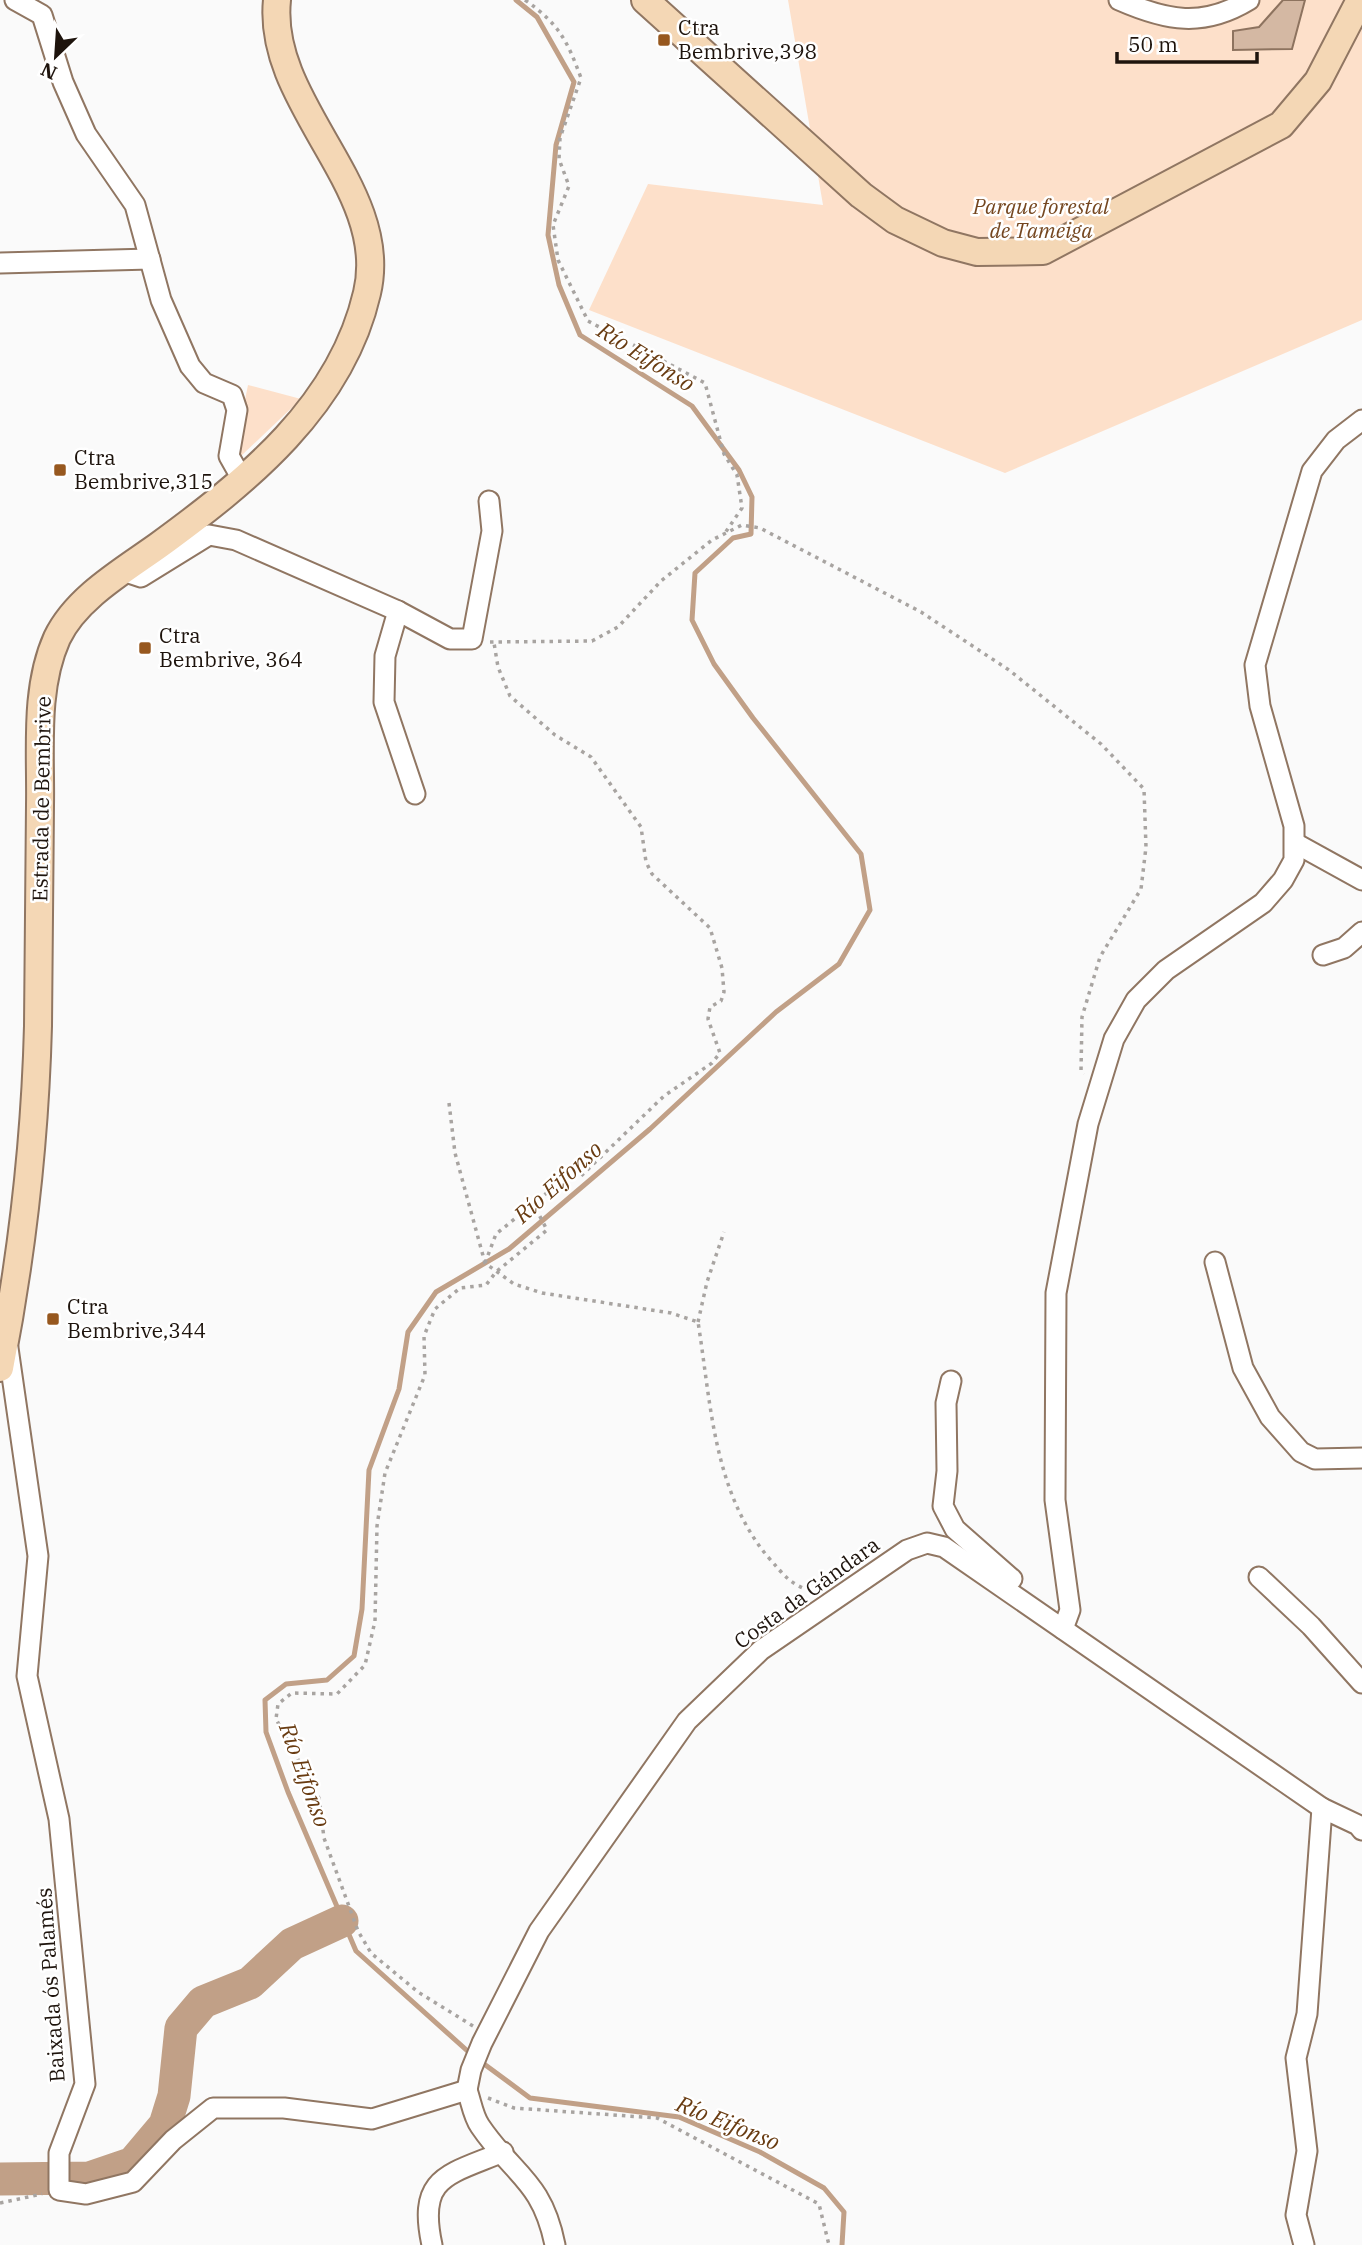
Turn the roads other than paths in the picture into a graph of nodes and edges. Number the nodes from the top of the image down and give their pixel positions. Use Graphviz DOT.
graph roads {
  1 [pos="15,0"];
  2 [pos="277,0"];
  3 [pos="645,0"];
  4 [pos="1119,0"];
  5 [pos="1249,0"];
  6 [pos="1360,0"];
  7 [pos="1353,28"];
  8 [pos="150,259"];
  9 [pos="0,263"];
  10 [pos="1362,420"];
  11 [pos="242,479"];
  12 [pos="489,501"];
  13 [pos="123,571"];
  14 [pos="398,611"];
  15 [pos="415,794"];
  16 [pos="1295,843"];
  17 [pos="1362,880"];
  18 [pos="1362,932"];
  19 [pos="1324,955"];
  20 [pos="1215,1262"];
  21 [pos="6,1317"];
  22 [pos="0,1368"];
  23 [pos="951,1381"];
  24 [pos="1362,1458"];
  25 [pos="1259,1577"];
  26 [pos="1034,1609"];
  27 [pos="1063,1629"];
  28 [pos="1362,1683"];
  29 [pos="1322,1808"];
  30 [pos="1361,1825"];
  31 [pos="467,2090"];
  32 [pos="503,2152"];
  33 [pos="432,2245"];
  34 [pos="555,2245"];
  35 [pos="1304,2245"];
  1 -- 8 [label="street"];
  2 -- 11 [label="street, Estrada de Bembrive"];
  3 -- 7 [label="street"];
  4 -- 5 [label="street"];
  6 -- 7 [label="street"];
  8 -- 9 [label="street"];
  8 -- 11 [label="street"];
  10 -- 16 [label="street"];
  11 -- 13 [label="street, Estrada de Bembrive"];
  12 -- 14 [label="street"];
  13 -- 14 [label="street"];
  13 -- 21 [label="street, Estrada de Bembrive"];
  14 -- 15 [label="street"];
  16 -- 17 [label="street"];
  16 -- 27 [label="street"];
  18 -- 19 [label="street"];
  20 -- 24 [label="street"];
  21 -- 22 [label="street, Estrada de Bembrive"];
  21 -- 31 [label="street, Baixada ós Palamés"];
  23 -- 26 [label="street"];
  25 -- 28 [label="street"];
  26 -- 27 [label="street, Costa da Gándara"];
  26 -- 31 [label="street, Costa da Gándara"];
  27 -- 29 [label="street, Costa da Gándara"];
  29 -- 30 [label="street, Costa da Gándara"];
  29 -- 35 [label="street"];
  31 -- 32 [label="street"];
  32 -- 33 [label="street"];
  32 -- 34 [label="street"];
}
